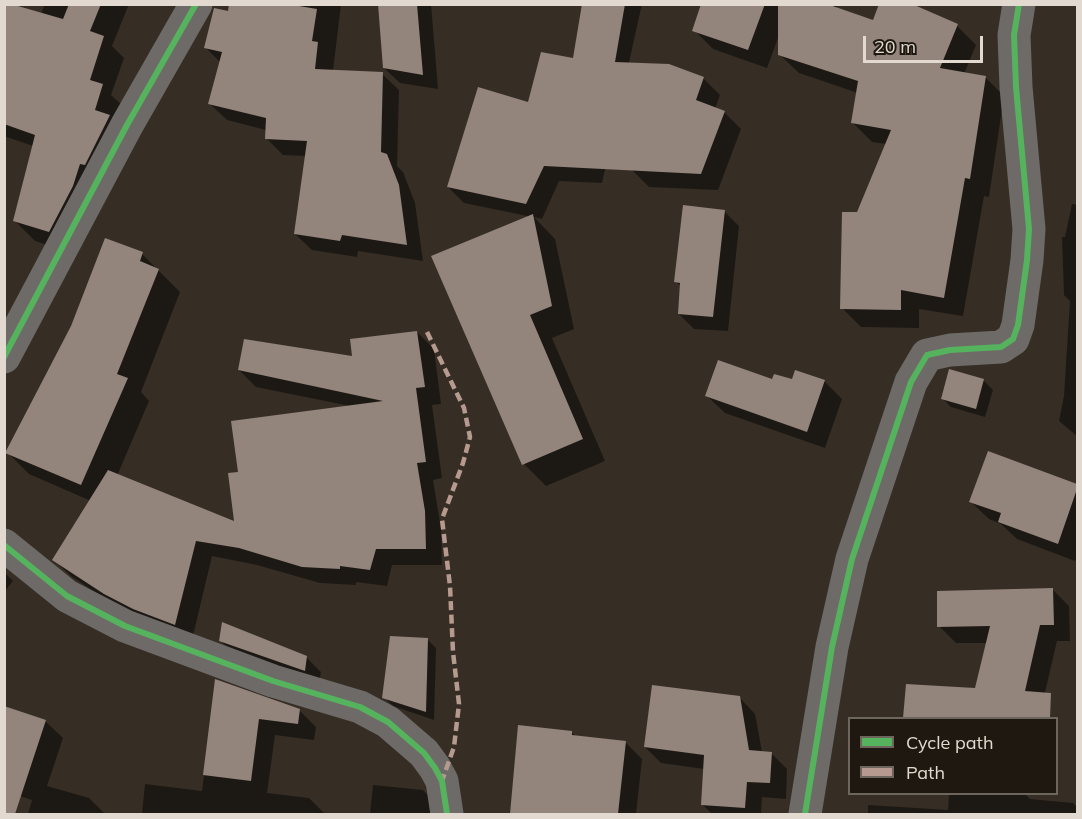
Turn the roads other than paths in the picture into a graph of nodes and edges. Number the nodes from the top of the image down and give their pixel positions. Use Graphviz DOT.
graph roads {
  1 [pos="196,4"];
  2 [pos="1019,4"];
  3 [pos="4,357"];
  4 [pos="4,545"];
  5 [pos="447,814"];
  6 [pos="805,814"];
  1 -- 3 [label="street"];
  2 -- 6 [label="street"];
  4 -- 5 [label="street"];
}
